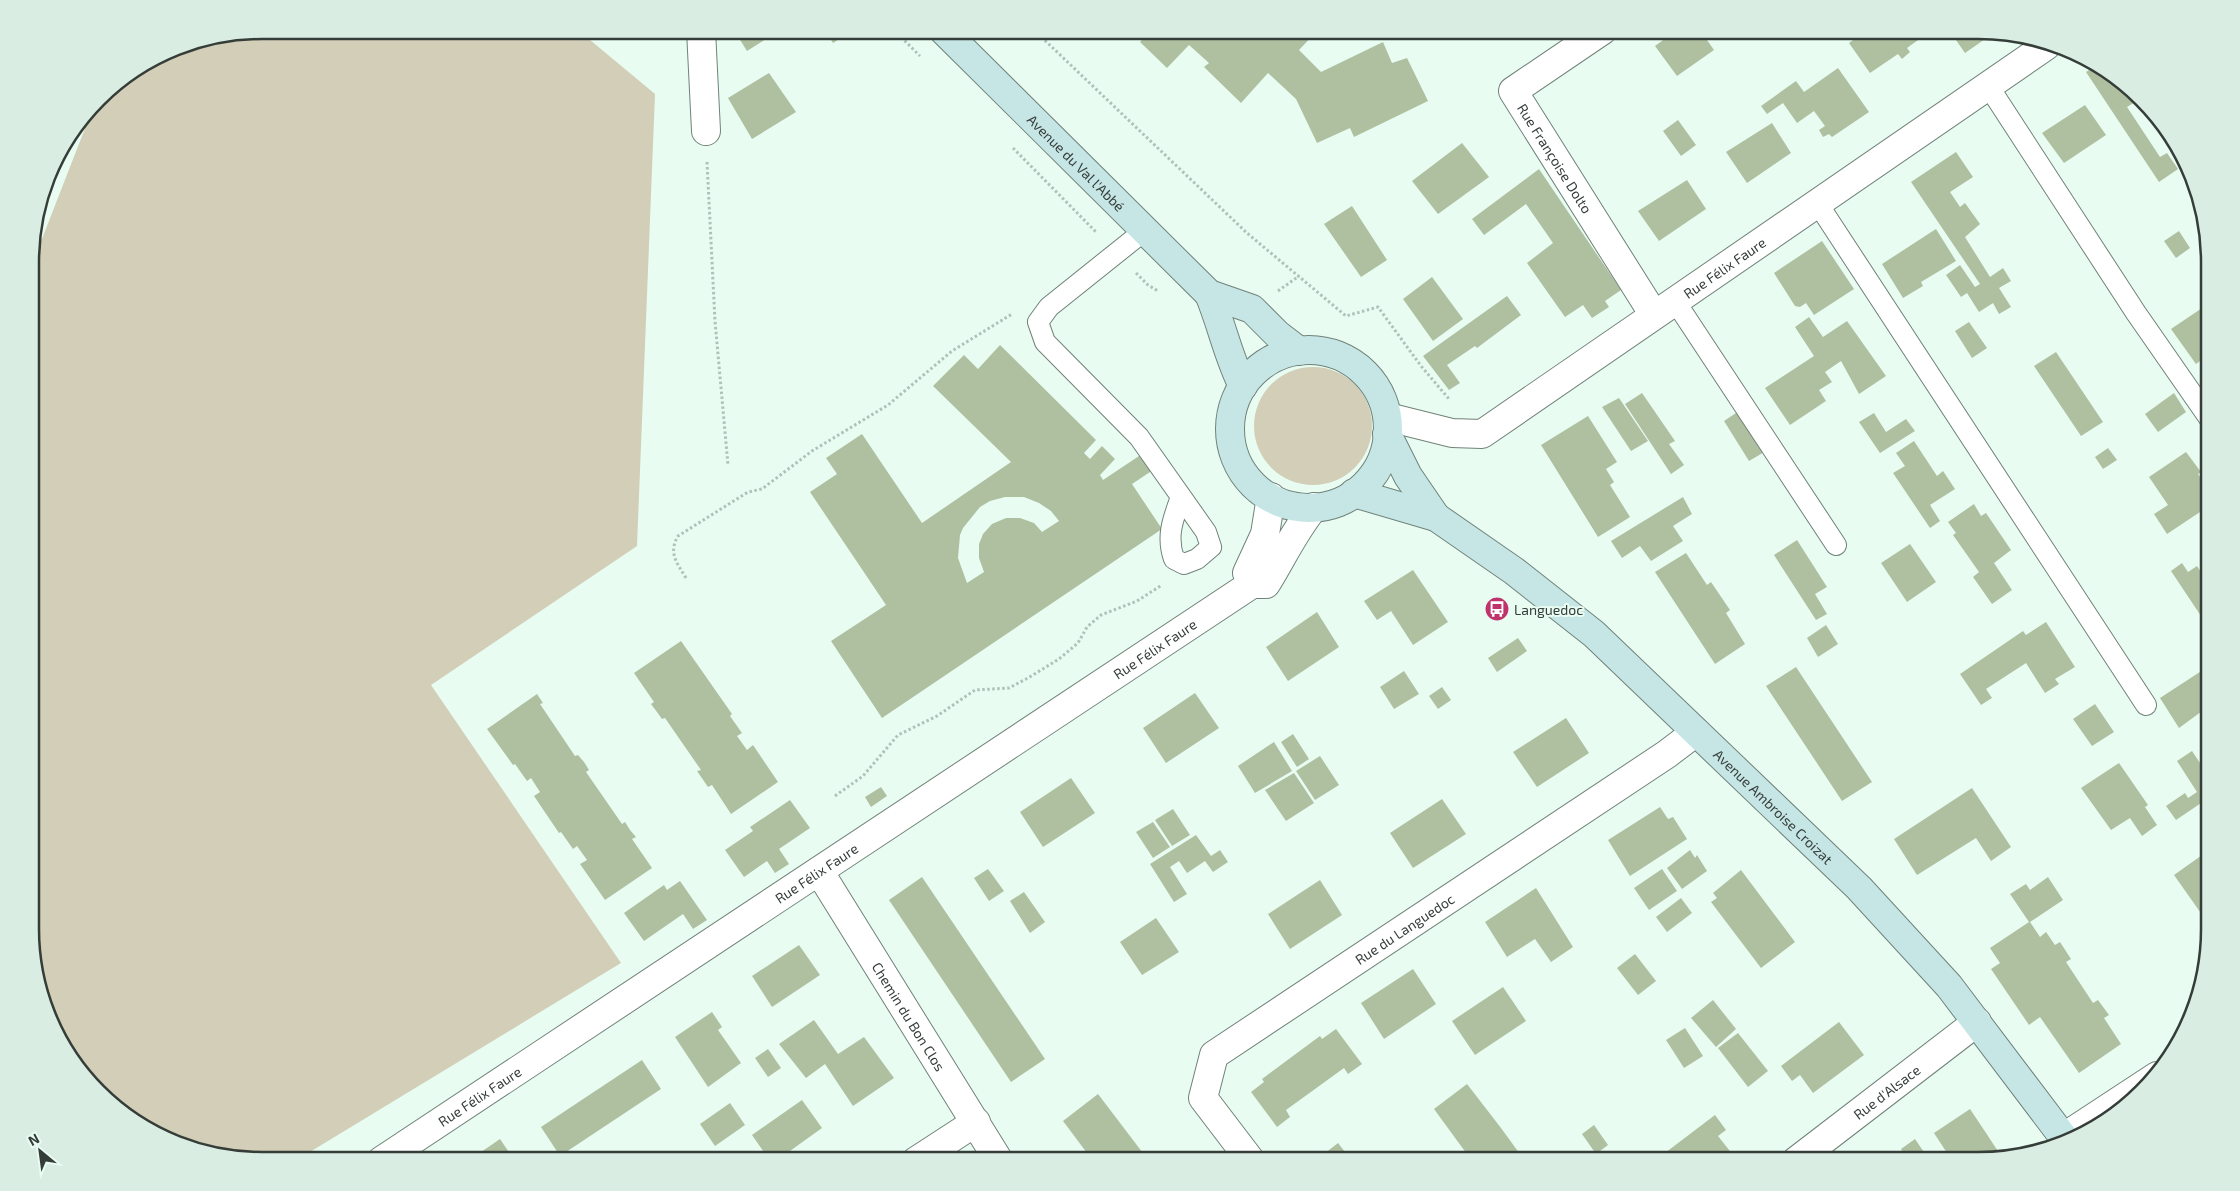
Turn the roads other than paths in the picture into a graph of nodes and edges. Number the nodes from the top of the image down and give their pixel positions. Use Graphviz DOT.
graph roads {
  1 [pos="701,39"];
  2 [pos="952,39"];
  3 [pos="1589,39"];
  4 [pos="2043,48"];
  5 [pos="1989,87"];
  6 [pos="706,131"];
  7 [pos="1818,204"];
  8 [pos="1144,231"];
  9 [pos="1209,294"];
  10 [pos="1665,308"];
  11 [pos="1299,350"];
  12 [pos="1243,386"];
  13 [pos="2201,406"];
  14 [pos="1388,426"];
  15 [pos="1354,493"];
  16 [pos="1181,497"];
  17 [pos="1271,497"];
  18 [pos="1314,507"];
  19 [pos="1436,517"];
  20 [pos="1836,545"];
  21 [pos="1252,584"];
  22 [pos="2146,705"];
  23 [pos="1696,732"];
  24 [pos="819,871"];
  25 [pos="1977,1022"];
  26 [pos="2121,1100"];
  27 [pos="976,1122"];
  28 [pos="2088,1123"];
  29 [pos="2062,1136"];
  30 [pos="395,1152"];
  31 [pos="930,1152"];
  32 [pos="994,1152"];
  33 [pos="1244,1152"];
  34 [pos="1808,1152"];
  1 -- 6 [label="street"];
  2 -- 8 [label="main road, Avenue du Val l'Abbé"];
  3 -- 10 [label="street, Rue Françoise Dolto"];
  4 -- 5 [label="street, Rue Félix Faure"];
  5 -- 7 [label="street, Rue Félix Faure"];
  5 -- 13 [label="lane"];
  7 -- 10 [label="street, Rue Félix Faure"];
  7 -- 22 [label="lane"];
  8 -- 9 [label="main road, Avenue du Val l'Abbé"];
  8 -- 16 [label="lane"];
  9 -- 11 [label="main road, Avenue du Val l'Abbé"];
  9 -- 12 [label="main road, Avenue du Val l'Abbé"];
  10 -- 14 [label="street, Rue Félix Faure"];
  10 -- 20 [label="lane"];
  11 -- 12 [label="main road"];
  11 -- 14 [label="main road"];
  12 -- 17 [label="main road"];
  14 -- 15 [label="main road"];
  14 -- 19 [label="main road, Avenue Ambroise Croizat"];
  15 -- 18 [label="main road"];
  15 -- 19 [label="main road, Avenue Ambroise Croizat"];
  16 -- 16 [label="lane"];
  17 -- 18 [label="main road"];
  17 -- 21 [label="street"];
  18 -- 21 [label="street, Rue Félix Faure"];
  19 -- 23 [label="main road, Avenue Ambroise Croizat"];
  21 -- 24 [label="street, Rue Félix Faure"];
  23 -- 25 [label="main road, Avenue Ambroise Croizat"];
  23 -- 33 [label="street, Rue du Languedoc"];
  24 -- 27 [label="street, Chemin du Bon Clos"];
  24 -- 30 [label="street, Rue Félix Faure"];
  25 -- 29 [label="main road, Avenue Ambroise Croizat"];
  25 -- 34 [label="street, Rue d'Alsace"];
  26 -- 28 [label="street"];
  27 -- 31 [label="street"];
  27 -- 32 [label="street, Chemin du Bon Clos"];
}
